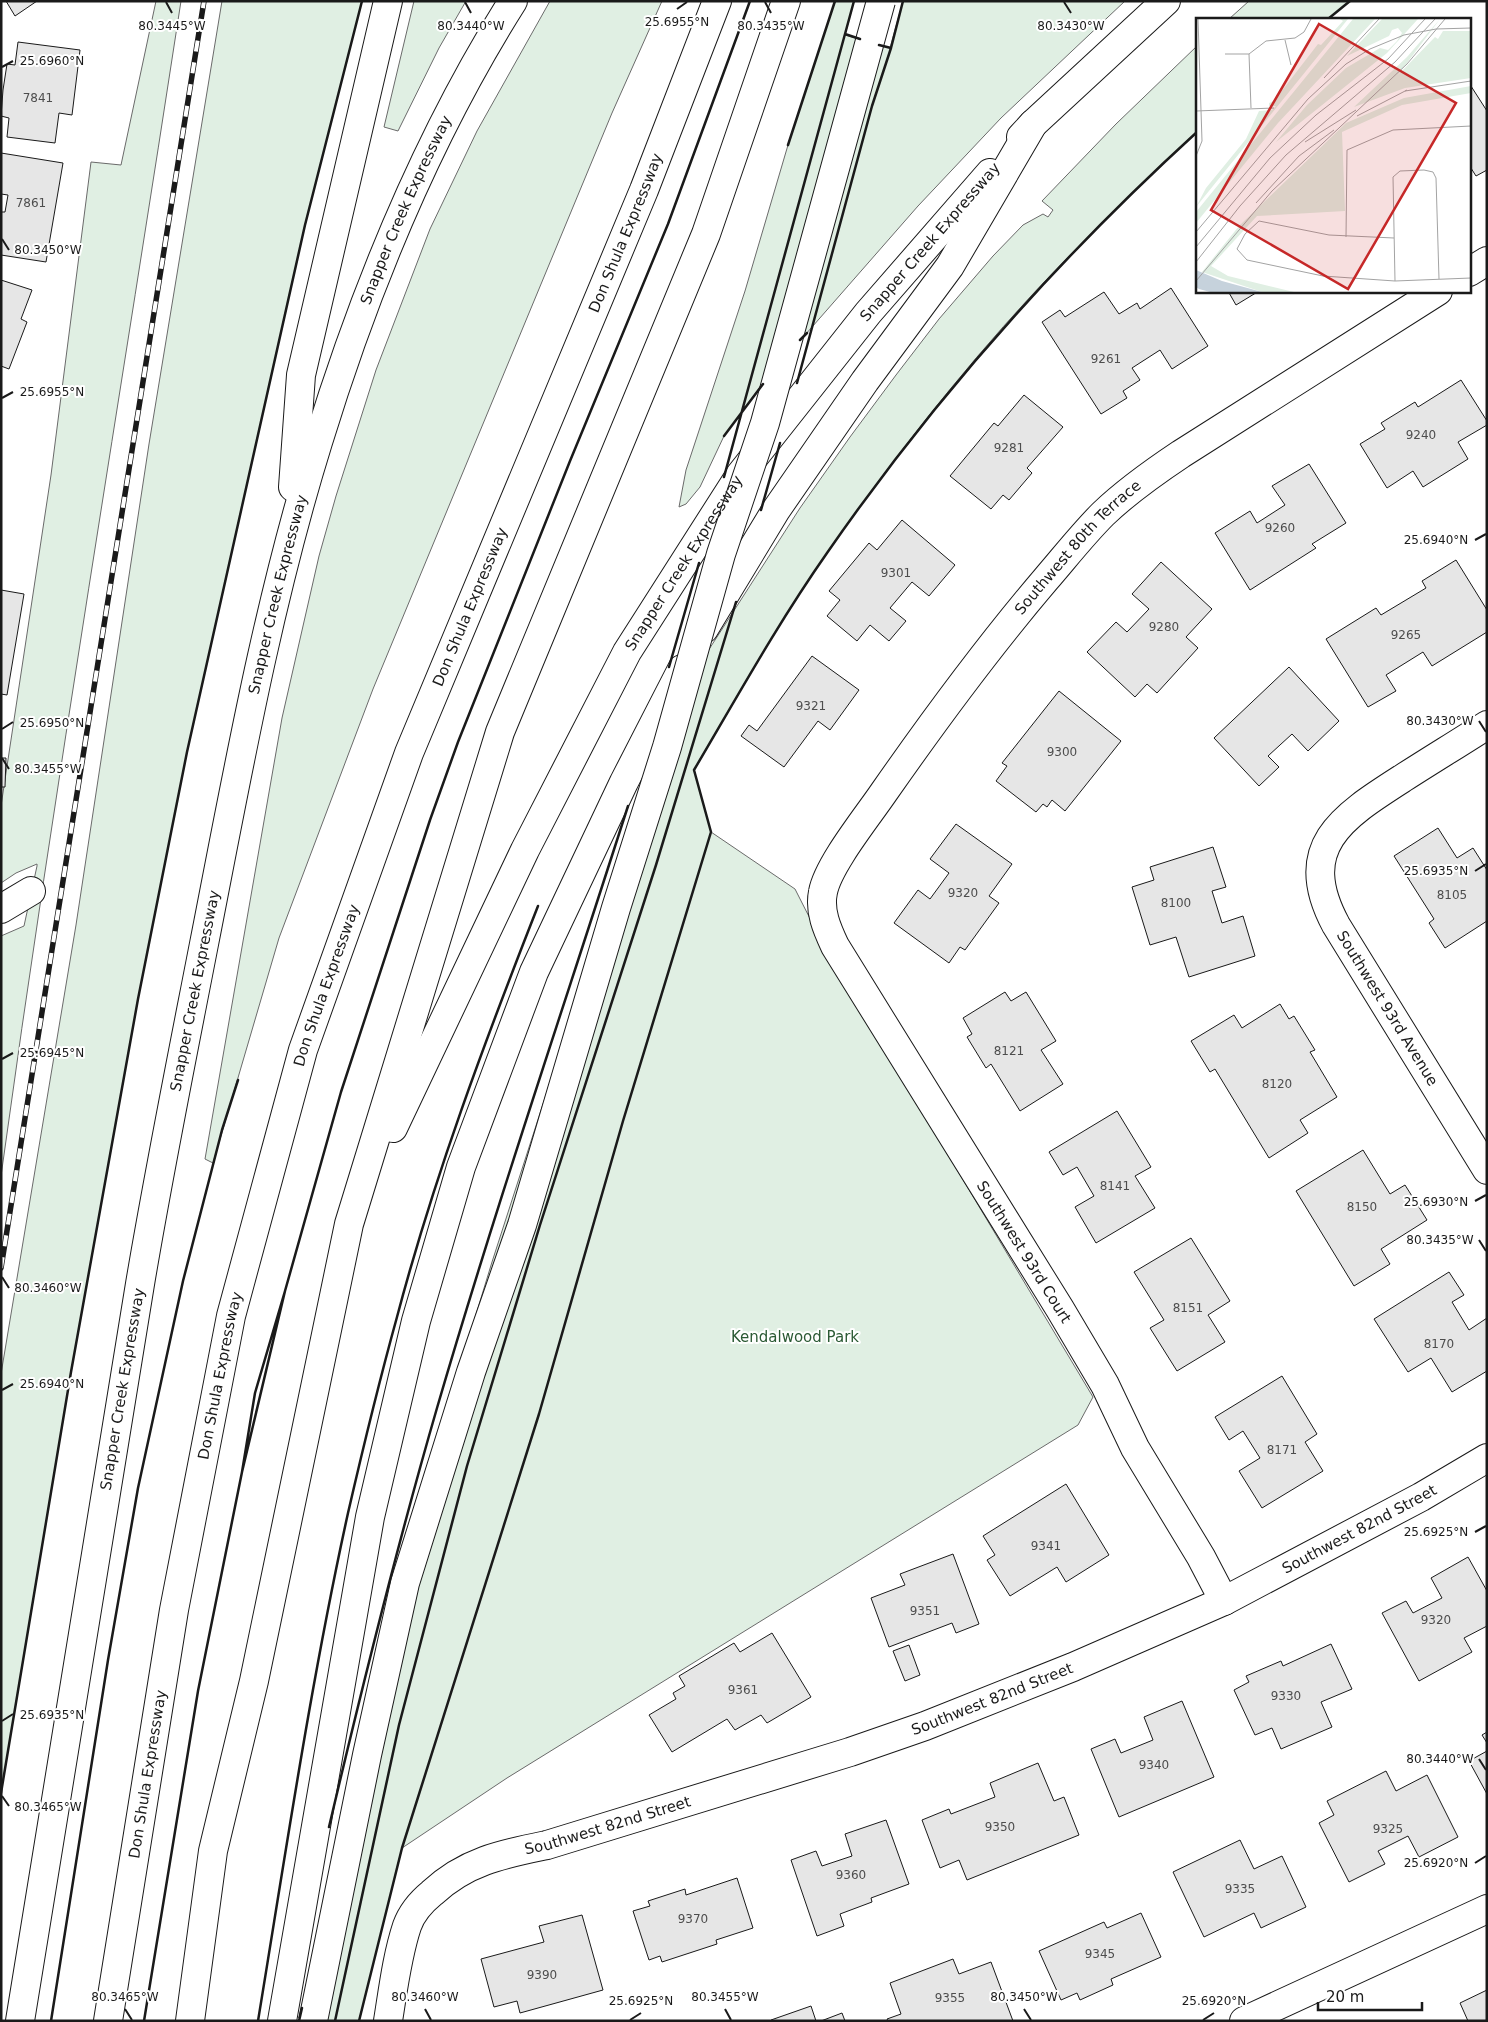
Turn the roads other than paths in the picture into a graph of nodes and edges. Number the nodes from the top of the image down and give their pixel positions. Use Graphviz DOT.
graph roads {
  1 [pos="388,1"];
  2 [pos="513,1"];
  3 [pos="717,1"];
  4 [pos="786,1"];
  5 [pos="881,1"];
  6 [pos="1166,1"];
  7 [pos="1033,124"];
  8 [pos="1487,261"];
  9 [pos="1470,271"];
  10 [pos="1436,292"];
  11 [pos="289,544"];
  12 [pos="1487,725"];
  13 [pos="31,891"];
  14 [pos="822,906"];
  15 [pos="1,909"];
  16 [pos="1487,1170"];
  17 [pos="349,1224"];
  18 [pos="1487,1458"];
  19 [pos="1224,1601"];
  20 [pos="1487,1909"];
  21 [pos="20,2021"];
  22 [pos="108,2021"];
  23 [pos="190,2021"];
  24 [pos="282,2021"];
  25 [pos="314,2021"];
  26 [pos="388,2021"];
  27 [pos="1244,2021"];
  1 -- 11 [label="main road"];
  2 -- 11 [label="main road, Snapper Creek Expressway"];
  3 -- 22 [label="main road, Don Shula Expressway"];
  4 -- 17 [label="main road"];
  5 -- 25 [label="main road, bridge"];
  6 -- 7 [label="main road, Snapper Creek Expressway"];
  7 -- 17 [label="main road, Snapper Creek Expressway"];
  7 -- 24 [label="main road"];
  8 -- 9 [label="main road"];
  10 -- 14 [label="main road, Southwest 80th Terrace"];
  11 -- 21 [label="main road, Snapper Creek Expressway"];
  12 -- 16 [label="main road, Southwest 93rd Avenue"];
  13 -- 15 [label="main road"];
  14 -- 19 [label="main road, Southwest 93rd Court"];
  17 -- 23 [label="main road"];
  18 -- 19 [label="main road, Southwest 82nd Street"];
  19 -- 26 [label="main road, Southwest 82nd Street"];
  20 -- 27 [label="main road"];
}
